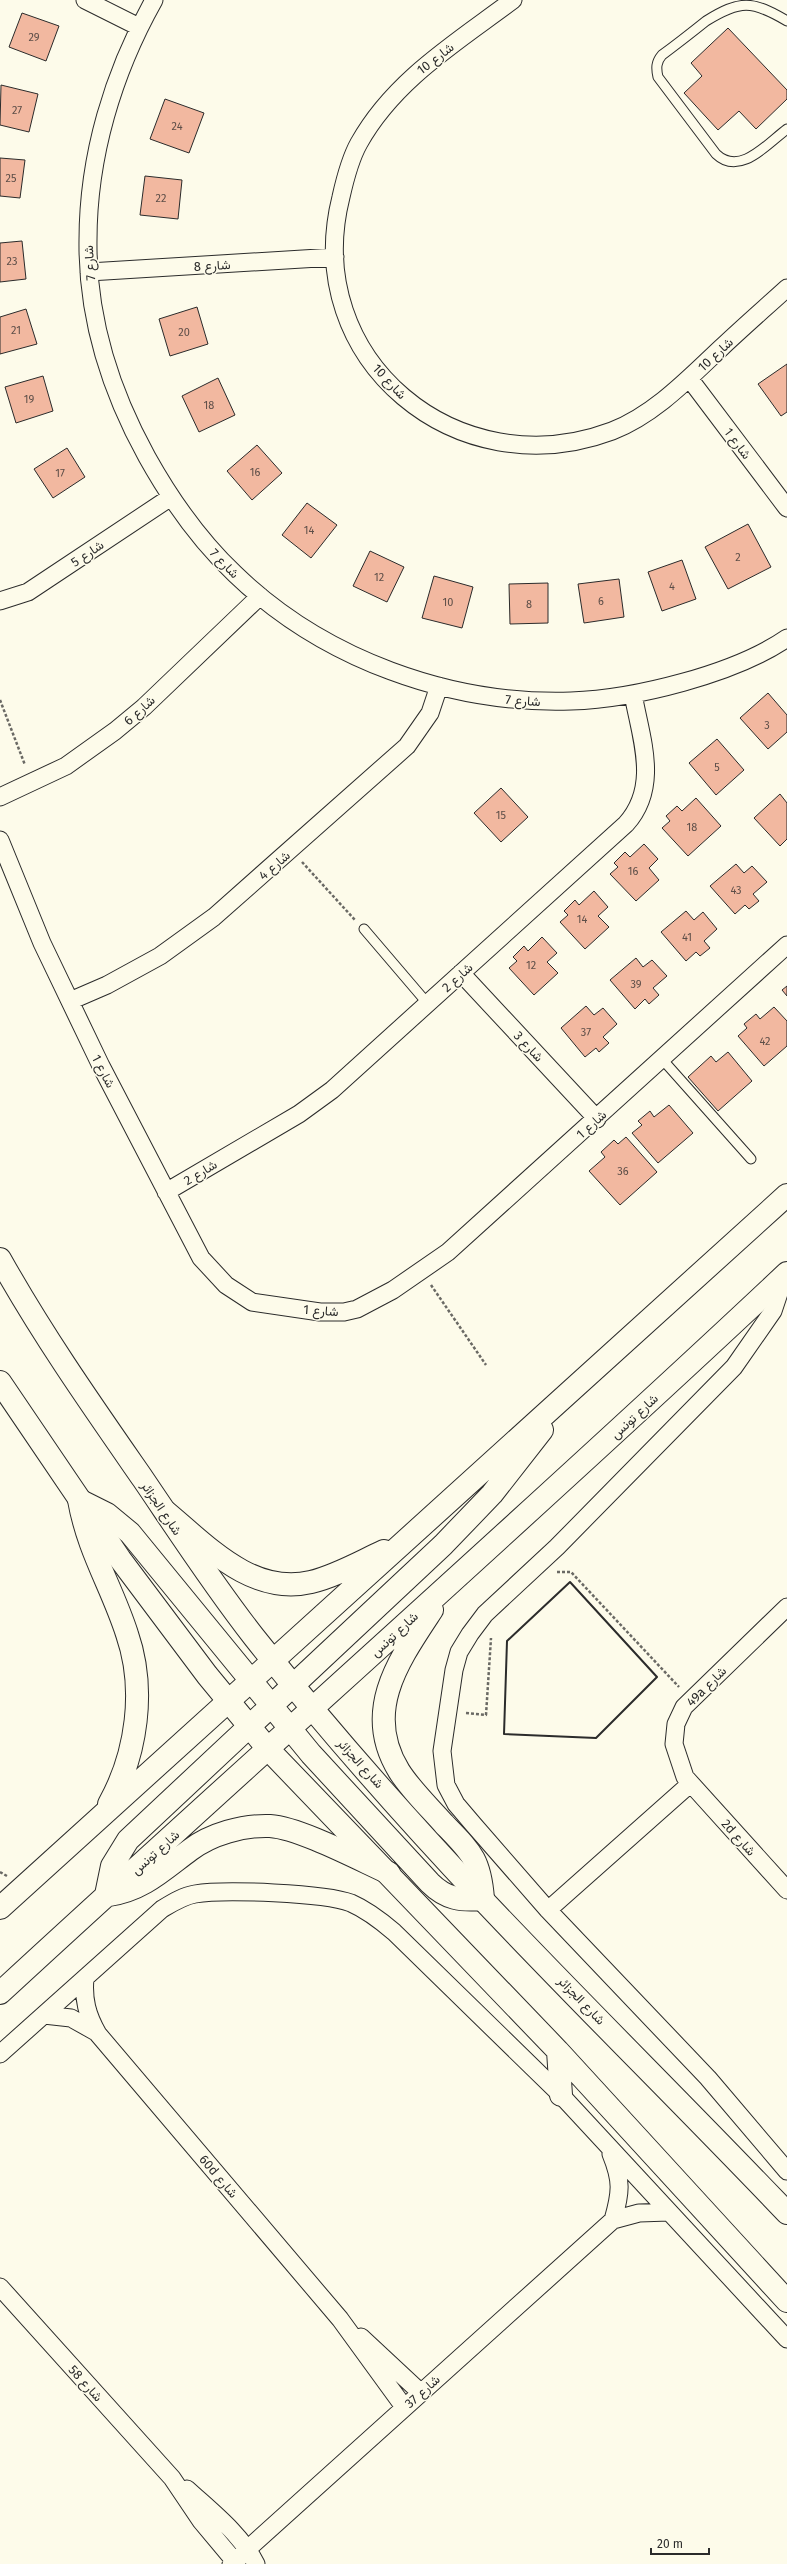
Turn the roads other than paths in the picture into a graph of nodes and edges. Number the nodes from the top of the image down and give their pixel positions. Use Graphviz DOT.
graph roads {
  1 [pos="85,0"];
  2 [pos="154,0"];
  3 [pos="513,0"];
  4 [pos="787,21"];
  5 [pos="139,27"];
  6 [pos="787,129"];
  7 [pos="335,257"];
  8 [pos="89,272"];
  9 [pos="787,288"];
  10 [pos="689,378"];
  11 [pos="171,497"];
  12 [pos="787,508"];
  13 [pos="260,596"];
  14 [pos="0,601"];
  15 [pos="787,638"];
  16 [pos="439,686"];
  17 [pos="633,694"];
  18 [pos="0,797"];
  19 [pos="0,840"];
  20 [pos="364,929"];
  21 [pos="787,945"];
  22 [pos="461,973"];
  23 [pos="70,1001"];
  24 [pos="428,1004"];
  25 [pos="662,1059"];
  26 [pos="598,1118"];
  27 [pos="751,1160"];
  28 [pos="166,1192"];
  29 [pos="787,1195"];
  30 [pos="0,1260"];
  31 [pos="786,1274"];
  32 [pos="0,1382"];
  33 [pos="564,1398"];
  34 [pos="79,1500"];
  35 [pos="166,1512"];
  36 [pos="403,1543"];
  37 [pos="450,1582"];
  38 [pos="787,1607"];
  39 [pos="274,1660"];
  40 [pos="251,1681"];
  41 [pos="295,1686"];
  42 [pos="228,1701"];
  43 [pos="272,1707"];
  44 [pos="313,1708"];
  45 [pos="250,1727"];
  46 [pos="290,1729"];
  47 [pos="268,1749"];
  48 [pos="690,1784"];
  49 [pos="102,1815"];
  50 [pos="389,1872"];
  51 [pos="787,1890"];
  52 [pos="106,1895"];
  53 [pos="483,1899"];
  54 [pos="0,1908"];
  55 [pos="548,1910"];
  56 [pos="85,1978"];
  57 [pos="0,1993"];
  58 [pos="44,2015"];
  59 [pos="98,2034"];
  60 [pos="558,2051"];
  61 [pos="0,2054"];
  62 [pos="561,2095"];
  63 [pos="608,2146"];
  64 [pos="787,2171"];
  65 [pos="669,2212"];
  66 [pos="787,2213"];
  67 [pos="614,2220"];
  68 [pos="0,2287"];
  69 [pos="787,2302"];
  70 [pos="340,2319"];
  71 [pos="787,2339"];
  72 [pos="420,2392"];
  73 [pos="404,2407"];
  74 [pos="172,2478"];
  75 [pos="247,2549"];
  76 [pos="234,2563"];
  77 [pos="256,2564"];
  1 -- 5 [label="street"];
  2 -- 5 [label="street, شارع 7"];
  3 -- 7 [label="street, شارع 10"];
  4 -- 6 [label="lane"];
  5 -- 8 [label="street, شارع 7"];
  7 -- 8 [label="street, شارع 8"];
  7 -- 10 [label="street, شارع 10"];
  8 -- 11 [label="street, شارع 7"];
  9 -- 10 [label="street, شارع 10"];
  10 -- 12 [label="street, شارع 1"];
  11 -- 13 [label="street, شارع 7"];
  11 -- 14 [label="street, شارع 5"];
  13 -- 16 [label="street, شارع 7"];
  13 -- 18 [label="street, شارع 6"];
  15 -- 17 [label="street, شارع 7"];
  16 -- 17 [label="street, شارع 7"];
  16 -- 23 [label="street, شارع 4"];
  17 -- 22 [label="street, شارع 2"];
  19 -- 23 [label="street, شارع 1"];
  20 -- 24 [label="lane"];
  21 -- 25 [label="street, شارع 1"];
  22 -- 24 [label="street, شارع 2"];
  22 -- 26 [label="street, شارع 3"];
  23 -- 28 [label="street, شارع 1"];
  24 -- 28 [label="street, شارع 2"];
  25 -- 26 [label="street, شارع 1"];
  25 -- 27 [label="lane"];
  26 -- 28 [label="street, شارع 1"];
  29 -- 33 [label="main road"];
  30 -- 35 [label="main road, شارع الجزائر"];
  31 -- 37 [label="main road, شارع تونس"];
  31 -- 55 [label="street"];
  32 -- 34 [label="main road"];
  33 -- 36 [label="main road"];
  33 -- 41 [label="main road"];
  34 -- 40 [label="main road"];
  34 -- 42 [label="main road"];
  34 -- 49 [label="main road"];
  35 -- 36 [label="main road"];
  35 -- 39 [label="main road, شارع الجزائر"];
  36 -- 39 [label="main road"];
  37 -- 44 [label="main road, شارع تونس"];
  37 -- 53 [label="main road"];
  38 -- 48 [label="street, 49a شارع"];
  39 -- 40 [label="main road"];
  39 -- 41 [label="main road, شارع الجزائر"];
  40 -- 42 [label="main road"];
  40 -- 43 [label="main road"];
  41 -- 43 [label="main road"];
  41 -- 44 [label="main road, شارع الجزائر"];
  42 -- 45 [label="main road"];
  42 -- 49 [label="main road"];
  43 -- 45 [label="main road"];
  43 -- 46 [label="main road"];
  44 -- 46 [label="main road, شارع تونس"];
  44 -- 53 [label="main road, شارع الجزائر"];
  45 -- 47 [label="main road"];
  45 -- 52 [label="main road"];
  46 -- 47 [label="main road, شارع تونس"];
  46 -- 53 [label="main road"];
  47 -- 50 [label="main road"];
  47 -- 52 [label="main road, شارع تونس"];
  48 -- 51 [label="street, 2d شارع"];
  48 -- 55 [label="street"];
  49 -- 54 [label="main road"];
  50 -- 52 [label="main road"];
  50 -- 60 [label="main road"];
  52 -- 57 [label="main road, شارع تونس"];
  53 -- 66 [label="main road, شارع الجزائر"];
  55 -- 64 [label="street"];
  56 -- 58 [label="street"];
  56 -- 59 [label="street, 60d شارع"];
  56 -- 62 [label="street"];
  58 -- 59 [label="street, 60d شارع"];
  58 -- 61 [label="street"];
  59 -- 70 [label="street, 60d شارع"];
  60 -- 62 [label="main road"];
  60 -- 69 [label="main road"];
  62 -- 63 [label="street"];
  63 -- 65 [label="street"];
  63 -- 67 [label="street"];
  65 -- 67 [label="street, شارع 37"];
  65 -- 71 [label="street"];
  67 -- 72 [label="street, شارع 37"];
  68 -- 74 [label="street, شارع 58"];
  70 -- 72 [label="street, 60d شارع"];
  70 -- 73 [label="street, 60d شارع"];
  72 -- 73 [label="street, شارع 37"];
  73 -- 75 [label="street, شارع 37"];
  74 -- 75 [label="street, شارع 58"];
  74 -- 76 [label="street, شارع 58"];
  75 -- 76 [label="street, شارع 37"];
  75 -- 77 [label="street, شارع 58"];
}
